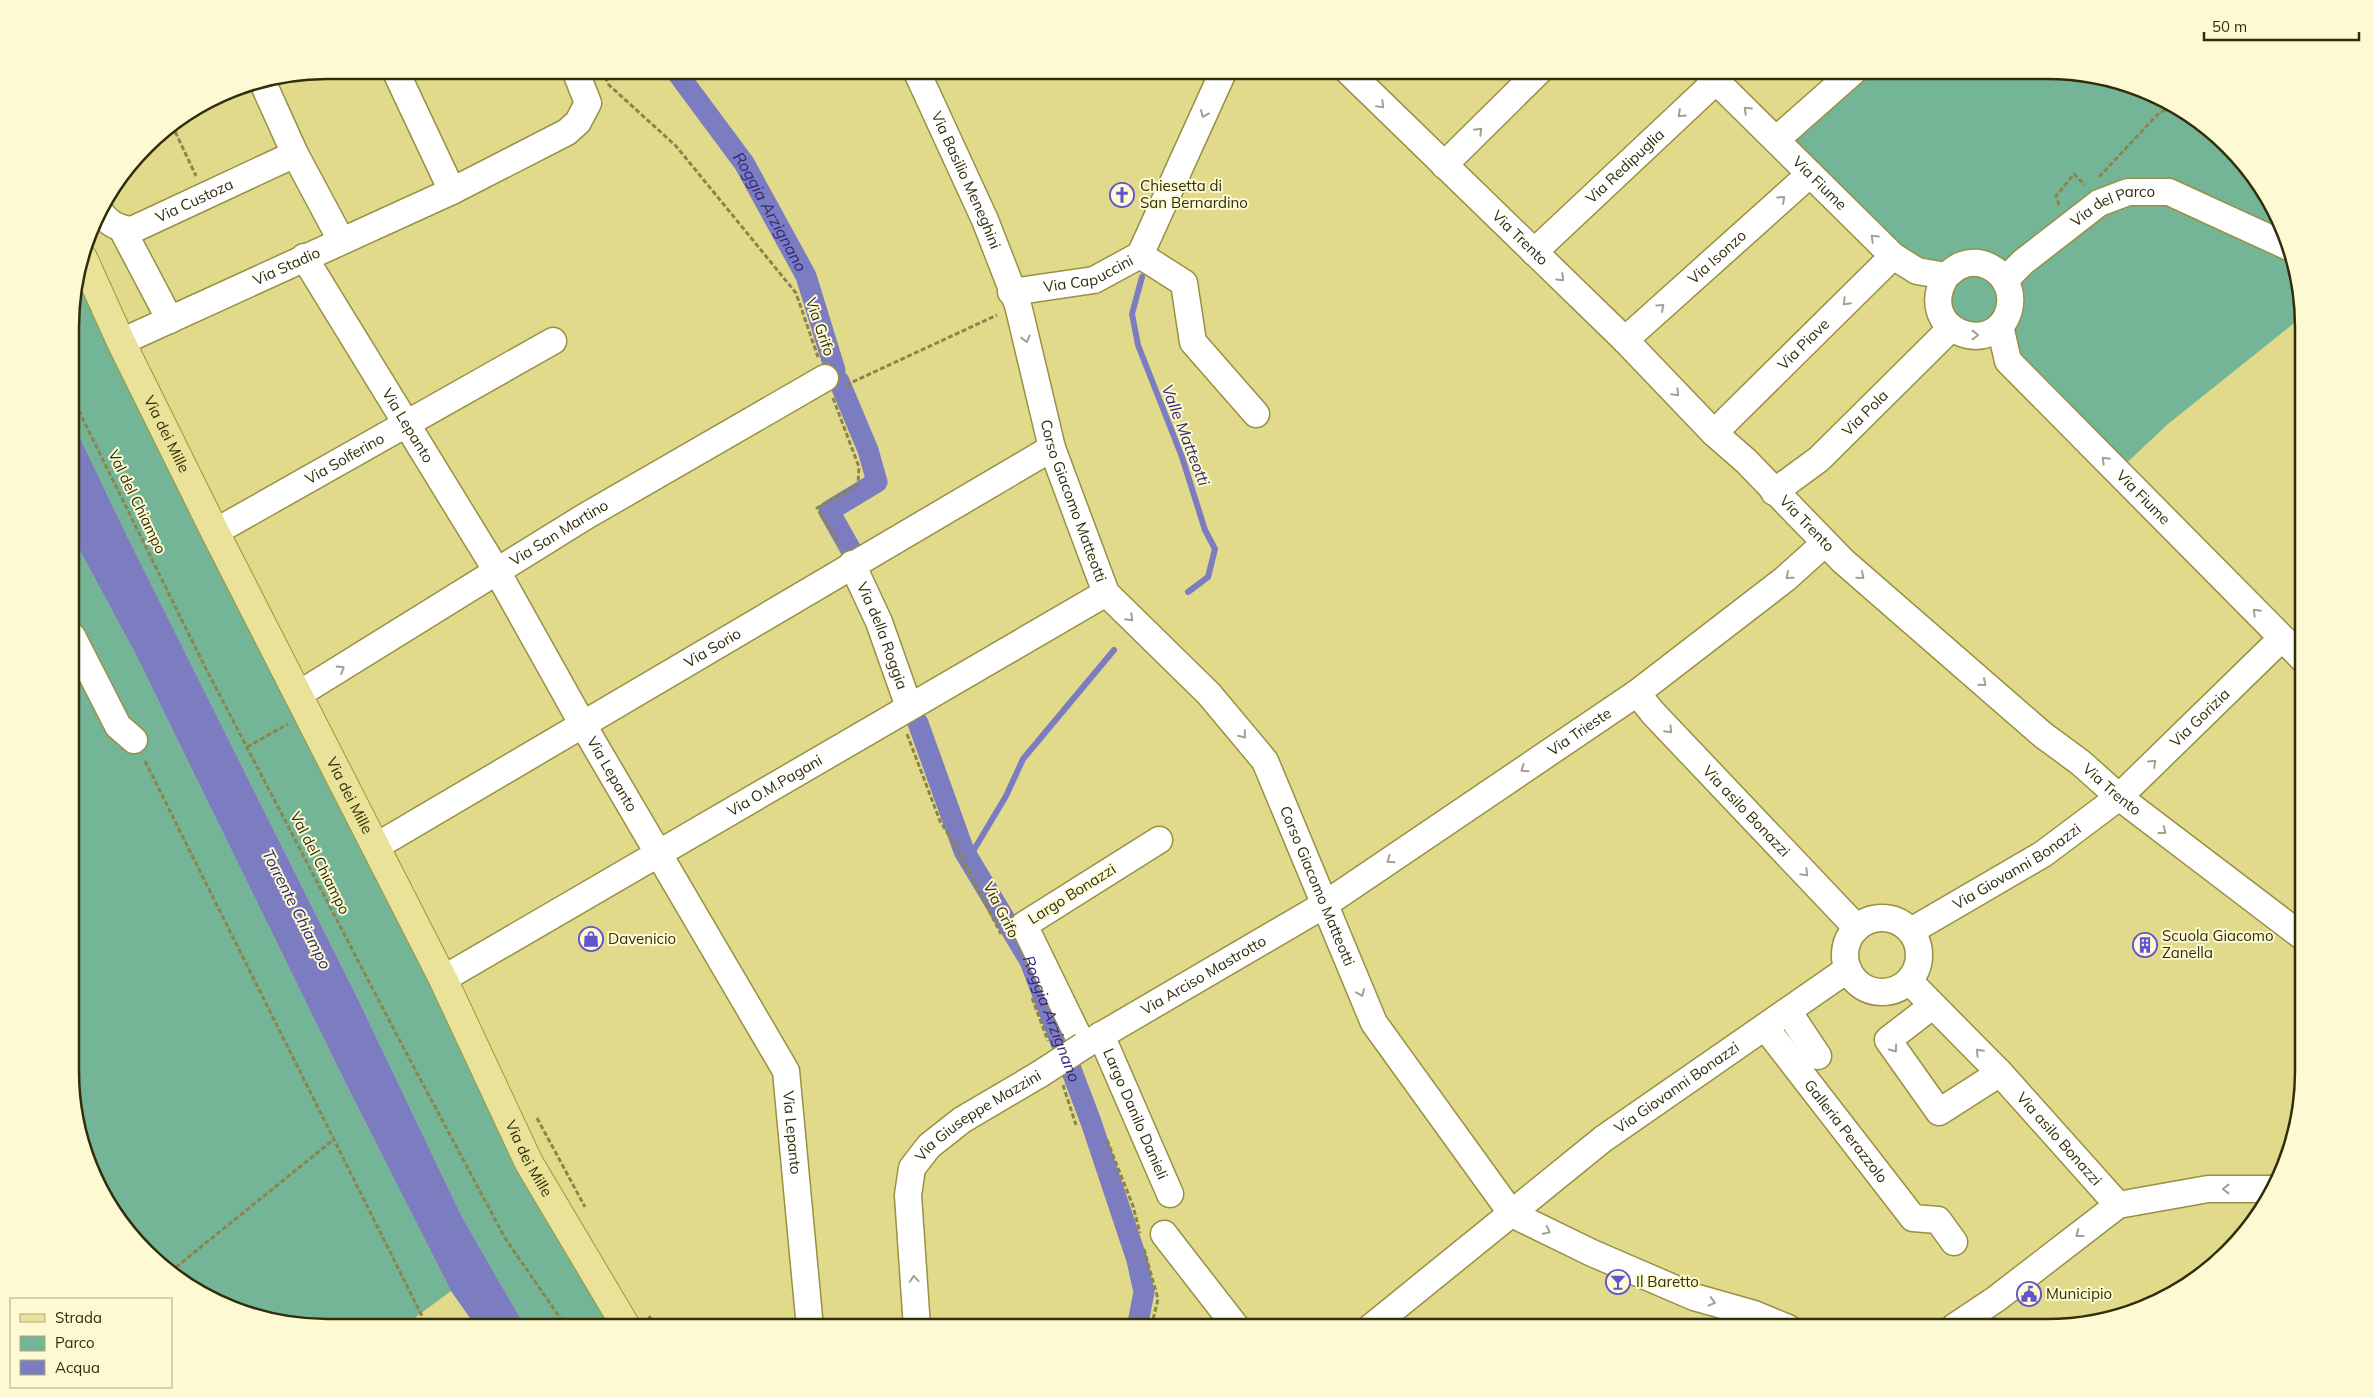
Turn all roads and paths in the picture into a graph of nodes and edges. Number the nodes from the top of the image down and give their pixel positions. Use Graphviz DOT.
graph roads {
  1 [pos="399,79"];
  2 [pos="579,79"];
  3 [pos="607,79"];
  4 [pos="920,79"];
  5 [pos="1220,79"];
  6 [pos="1365,79"];
  7 [pos="1531,79"];
  8 [pos="1707,79"];
  9 [pos="1715,79"];
  10 [pos="1845,79"];
  11 [pos="265,87"];
  12 [pos="2167,109"];
  13 [pos="175,131"];
  14 [pos="1777,139"];
  15 [pos="295,154"];
  16 [pos="1444,165"];
  17 [pos="1810,174"];
  18 [pos="2095,181"];
  19 [pos="2088,188"];
  20 [pos="452,191"];
  21 [pos="205,197"];
  22 [pos="104,217"];
  23 [pos="2068,226"];
  24 [pos="122,229"];
  25 [pos="341,240"];
  26 [pos="2280,243"];
  27 [pos="1534,252"];
  28 [pos="1140,255"];
  29 [pos="1893,256"];
  30 [pos="304,257"];
  31 [pos="86,266"];
  32 [pos="1946,276"];
  33 [pos="2006,280"];
  34 [pos="1014,299"];
  35 [pos="170,320"];
  36 [pos="2000,326"];
  37 [pos="1950,328"];
  38 [pos="1625,340"];
  39 [pos="553,341"];
  40 [pos="121,342"];
  41 [pos="825,378"];
  42 [pos="79,411"];
  43 [pos="1256,414"];
  44 [pos="408,423"];
  45 [pos="1714,433"];
  46 [pos="1052,448"];
  47 [pos="1774,492"];
  48 [pos="215,532"];
  49 [pos="1825,543"];
  50 [pos="852,564"];
  51 [pos="498,573"];
  52 [pos="1106,593"];
  53 [pos="2282,638"];
  54 [pos="79,650"];
  55 [pos="2295,650"];
  56 [pos="299,694"];
  57 [pos="1637,694"];
  58 [pos="909,708"];
  59 [pos="583,725"];
  60 [pos="285,726"];
  61 [pos="134,740"];
  62 [pos="247,747"];
  63 [pos="2119,797"];
  64 [pos="1159,840"];
  65 [pos="375,847"];
  66 [pos="658,854"];
  67 [pos="1324,905"];
  68 [pos="1857,928"];
  69 [pos="2295,931"];
  70 [pos="1911,932"];
  71 [pos="1002,936"];
  72 [pos="1848,969"];
  73 [pos="443,979"];
  74 [pos="1909,981"];
  75 [pos="1031,997"];
  76 [pos="1932,1006"];
  77 [pos="1788,1011"];
  78 [pos="1765,1027"];
  79 [pos="1092,1041"];
  80 [pos="1051,1049"];
  81 [pos="1818,1056"];
  82 [pos="2000,1073"];
  83 [pos="1050,1076"];
  84 [pos="1076,1125"];
  85 [pos="333,1140"];
  86 [pos="1107,1140"];
  87 [pos="2265,1189"];
  88 [pos="1170,1194"];
  89 [pos="2118,1205"];
  90 [pos="1512,1214"];
  91 [pos="1149,1237"];
  92 [pos="1954,1242"];
  93 [pos="175,1268"];
  94 [pos="422,1319"];
  95 [pos="561,1319"];
  96 [pos="622,1319"];
  97 [pos="809,1319"];
  98 [pos="916,1319"];
  99 [pos="1153,1319"];
  100 [pos="1228,1319"];
  101 [pos="1381,1319"];
  102 [pos="1766,1319"];
  103 [pos="1968,1319"];
  1 -- 20 [label="street"];
  2 -- 20 [label="street, Via Stadio"];
  3 -- 41 [label="path, Via Grifo"];
  4 -- 34 [label="street, Via Basilio Meneghini"];
  5 -- 28 [label="street, Via Capuccini, one-way"];
  6 -- 16 [label="street, Via Trento, one-way"];
  16 -- 7 [label="street, one-way"];
  8 -- 27 [label="street, Via Redipuglia, one-way"];
  14 -- 9 [label="street, Via Fiume, one-way"];
  10 -- 14 [label="street"];
  11 -- 15 [label="street"];
  12 -- 18 [label="path"];
  13 -- 21 [label="path"];
  14 -- 17 [label="street, Via Fiume"];
  15 -- 21 [label="street, Via Custoza"];
  15 -- 25 [label="street"];
  16 -- 27 [label="street, Via Trento"];
  29 -- 17 [label="street, Via Fiume, one-way"];
  38 -- 17 [label="street, Via Isonzo, one-way"];
  19 -- 23 [label="path"];
  20 -- 25 [label="street, Via Stadio"];
  21 -- 24 [label="street, Via Custoza"];
  22 -- 24 [label="street"];
  23 -- 26 [label="street, Via del Parco"];
  23 -- 33 [label="street, Via del Parco"];
  24 -- 35 [label="street"];
  25 -- 30 [label="street, Via Stadio"];
  27 -- 38 [label="street, Via Trento, one-way"];
  28 -- 34 [label="street, Via Capuccini"];
  28 -- 43 [label="street"];
  29 -- 32 [label="street, Via Fiume"];
  29 -- 45 [label="street, Via Piave, one-way"];
  30 -- 35 [label="street, Via Stadio"];
  30 -- 44 [label="street, Via Lepanto"];
  31 -- 40 [label="main road, Via dei Mille"];
  32 -- 33 [label="street"];
  32 -- 37 [label="street"];
  33 -- 36 [label="street"];
  34 -- 41 [label="path"];
  34 -- 46 [label="street, Corso Giacomo Matteotti, one-way"];
  35 -- 40 [label="street, Via Stadio"];
  37 -- 36 [label="street, one-way"];
  53 -- 36 [label="street, Via Fiume, one-way"];
  37 -- 47 [label="street, Via Pola"];
  38 -- 45 [label="street, Via Trento, one-way"];
  39 -- 44 [label="street, Via Solferino"];
  40 -- 48 [label="main road, Via dei Mille"];
  41 -- 50 [label="path, Via Grifo"];
  41 -- 51 [label="street, Via San Martino"];
  42 -- 62 [label="path, Val del Chiampo"];
  44 -- 48 [label="street, Via Solferino"];
  44 -- 51 [label="street, Via Lepanto"];
  45 -- 47 [label="street, Via Trento"];
  46 -- 50 [label="street, Via Sorio"];
  46 -- 52 [label="street, Corso Giacomo Matteotti"];
  47 -- 49 [label="street, Via Trento"];
  48 -- 56 [label="main road, Via dei Mille"];
  49 -- 57 [label="street, Via Trieste, one-way"];
  49 -- 63 [label="street, Via Trento, one-way"];
  50 -- 58 [label="street, Via della Roggia"];
  50 -- 59 [label="street, Via Sorio"];
  56 -- 51 [label="street, Via San Martino, one-way"];
  51 -- 59 [label="street, Via Lepanto"];
  52 -- 58 [label="street, Via O.M.Pagani"];
  52 -- 67 [label="street, Corso Giacomo Matteotti, one-way"];
  53 -- 55 [label="street, Via Fiume"];
  63 -- 53 [label="street, Via Gorizia, one-way"];
  54 -- 61 [label="street"];
  56 -- 65 [label="main road, Via dei Mille"];
  57 -- 67 [label="street, Via Trieste, one-way"];
  57 -- 68 [label="street, Via asilo Bonazzi, one-way"];
  58 -- 66 [label="street, Via O.M.Pagani"];
  58 -- 71 [label="path, Via Grifo"];
  59 -- 65 [label="street, Via Sorio"];
  59 -- 66 [label="street, Via Lepanto"];
  60 -- 62 [label="path"];
  61 -- 85 [label="path"];
  62 -- 95 [label="path, Val del Chiampo"];
  63 -- 69 [label="street, Via Trento, one-way"];
  63 -- 70 [label="street, Via Giovanni Bonazzi"];
  64 -- 79 [label="street, Largo Bonazzi"];
  65 -- 73 [label="main road, Via dei Mille"];
  66 -- 73 [label="street, Via O.M.Pagani"];
  66 -- 97 [label="street, Via Lepanto"];
  67 -- 79 [label="street, Via Arciso Mastrotto"];
  67 -- 90 [label="street, Corso Giacomo Matteotti, one-way"];
  68 -- 70 [label="street"];
  68 -- 72 [label="street"];
  70 -- 74 [label="street"];
  72 -- 74 [label="street"];
  72 -- 77 [label="street, Via Giovanni Bonazzi"];
  73 -- 96 [label="main road, Via dei Mille"];
  74 -- 76 [label="street, Via asilo Bonazzi"];
  75 -- 80 [label="path"];
  82 -- 76 [label="street, Via asilo Bonazzi, one-way"];
  76 -- 82 [label="street, one-way"];
  77 -- 78 [label="street, Via Giovanni Bonazzi"];
  77 -- 81 [label="street, Galleria Perazzolo"];
  78 -- 90 [label="street, Via Giovanni Bonazzi"];
  78 -- 92 [label="street, Galleria Perazzolo"];
  79 -- 83 [label="street, Via Giuseppe Mazzini, bridge"];
  79 -- 88 [label="street, Largo Danilo Danieli"];
  82 -- 89 [label="street, Via asilo Bonazzi"];
  83 -- 84 [label="path"];
  98 -- 83 [label="street, Via Giuseppe Mazzini, one-way"];
  85 -- 93 [label="path"];
  85 -- 94 [label="path"];
  86 -- 91 [label="path"];
  87 -- 89 [label="street, one-way"];
  89 -- 103 [label="street, one-way"];
  90 -- 101 [label="street, Via Giovanni Bonazzi"];
  90 -- 102 [label="street, Corso Giacomo Matteotti, one-way"];
  91 -- 99 [label="path"];
  91 -- 100 [label="street"];
}
